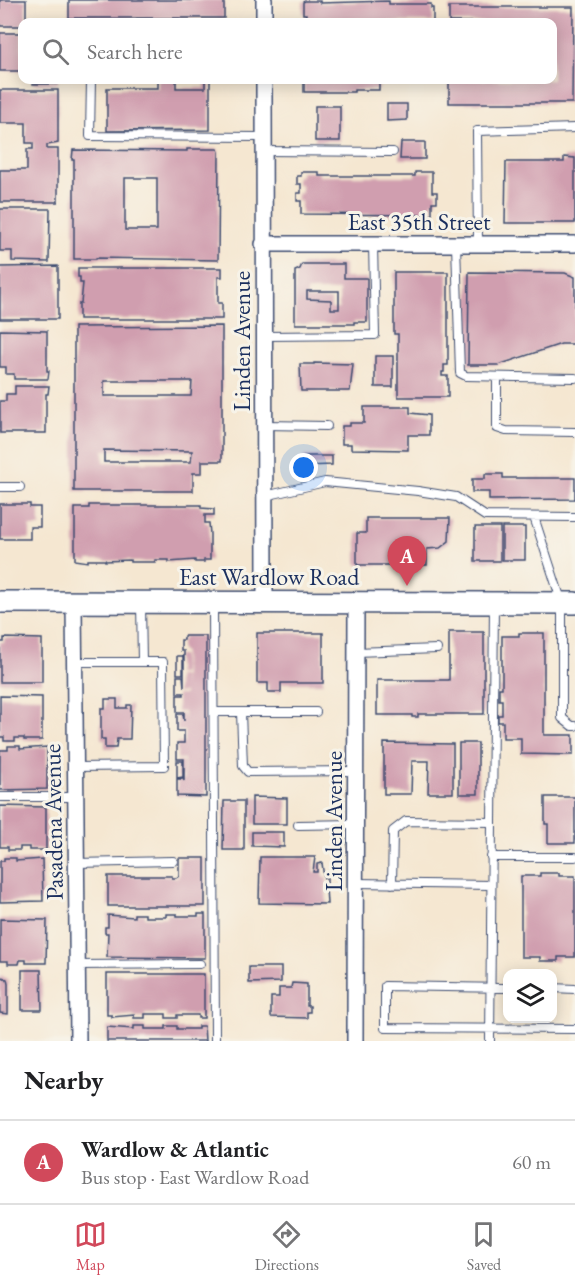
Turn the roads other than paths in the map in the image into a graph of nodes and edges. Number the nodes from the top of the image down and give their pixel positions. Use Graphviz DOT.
graph roads {
  1 [pos="264,0"];
  2 [pos="264,18"];
  3 [pos="91,84"];
  4 [pos="264,84"];
  5 [pos="575,128"];
  6 [pos="264,144"];
  7 [pos="393,152"];
  8 [pos="264,244"];
  9 [pos="373,244"];
  10 [pos="456,244"];
  11 [pos="478,244"];
  12 [pos="575,244"];
  13 [pos="264,336"];
  14 [pos="497,377"];
  15 [pos="575,378"];
  16 [pos="264,425"];
  17 [pos="327,426"];
  18 [pos="575,432"];
  19 [pos="0,487"];
  20 [pos="20,487"];
  21 [pos="264,496"];
  22 [pos="534,517"];
  23 [pos="575,517"];
  24 [pos="356,601"];
  25 [pos="0,602"];
  26 [pos="141,602"];
  27 [pos="213,602"];
  28 [pos="264,602"];
  29 [pos="74,603"];
  30 [pos="494,603"];
  31 [pos="568,603"];
  32 [pos="437,649"];
  33 [pos="356,652"];
  34 [pos="74,662"];
  35 [pos="142,662"];
  36 [pos="214,712"];
  37 [pos="241,712"];
  38 [pos="316,712"];
  39 [pos="575,726"];
  40 [pos="75,767"];
  41 [pos="356,771"];
  42 [pos="0,797"];
  43 [pos="75,797"];
  44 [pos="492,822"];
  45 [pos="356,824"];
  46 [pos="298,825"];
  47 [pos="575,856"];
  48 [pos="491,857"];
  49 [pos="173,861"];
  50 [pos="76,863"];
  51 [pos="356,883"];
  52 [pos="392,884"];
  53 [pos="491,885"];
  54 [pos="200,964"];
  55 [pos="77,965"];
  56 [pos="490,987"];
  57 [pos="503,988"];
  58 [pos="557,988"];
  59 [pos="575,989"];
  60 [pos="490,1028"];
  61 [pos="575,1029"];
  62 [pos="78,1041"];
  63 [pos="215,1041"];
  64 [pos="355,1041"];
  65 [pos="490,1041"];
  1 -- 2 [label="street"];
  3 -- 6 [label="lane"];
  4 -- 6 [label="street, Linden Avenue"];
  5 -- 11 [label="lane"];
  6 -- 7 [label="lane"];
  6 -- 8 [label="street, Linden Avenue"];
  8 -- 9 [label="street, East 35th Street"];
  8 -- 13 [label="street, Linden Avenue"];
  9 -- 10 [label="street, East 35th Street"];
  9 -- 13 [label="lane"];
  10 -- 11 [label="street, East 35th Street"];
  10 -- 14 [label="lane"];
  11 -- 12 [label="street, East 35th Street"];
  13 -- 16 [label="street, Linden Avenue"];
  14 -- 15 [label="lane"];
  14 -- 18 [label="lane"];
  16 -- 17 [label="lane"];
  16 -- 21 [label="street, Linden Avenue"];
  19 -- 20 [label="lane"];
  21 -- 22 [label="lane"];
  21 -- 28 [label="street, Linden Avenue"];
  22 -- 23 [label="lane"];
  22 -- 31 [label="lane"];
  24 -- 28 [label="main road, East Wardlow Road"];
  24 -- 30 [label="main road, East Wardlow Road"];
  24 -- 33 [label="street, Linden Avenue"];
  25 -- 29 [label="main road, East Wardlow Road"];
  26 -- 27 [label="main road, East Wardlow Road"];
  26 -- 29 [label="main road, East Wardlow Road"];
  26 -- 35 [label="lane"];
  27 -- 28 [label="main road, East Wardlow Road"];
  27 -- 36 [label="lane"];
  29 -- 34 [label="street, Pasadena Avenue"];
  30 -- 31 [label="main road, East Wardlow Road"];
  30 -- 44 [label="lane"];
  31 -- 39 [label="lane"];
  32 -- 33 [label="lane"];
  33 -- 41 [label="street, Linden Avenue"];
  34 -- 35 [label="lane"];
  34 -- 40 [label="street, Pasadena Avenue"];
  35 -- 40 [label="lane"];
  36 -- 37 [label="lane"];
  36 -- 63 [label="lane"];
  37 -- 38 [label="lane"];
  37 -- 41 [label="lane"];
  40 -- 43 [label="street, Pasadena Avenue"];
  41 -- 45 [label="street, Linden Avenue"];
  42 -- 43 [label="lane"];
  43 -- 50 [label="street, Pasadena Avenue"];
  44 -- 48 [label="lane"];
  44 -- 52 [label="lane"];
  45 -- 46 [label="lane"];
  45 -- 51 [label="street, Linden Avenue"];
  47 -- 48 [label="lane"];
  48 -- 53 [label="lane"];
  49 -- 50 [label="lane"];
  50 -- 55 [label="street, Pasadena Avenue"];
  51 -- 52 [label="lane"];
  51 -- 64 [label="street, Linden Avenue"];
  52 -- 53 [label="lane"];
  53 -- 56 [label="lane"];
  54 -- 55 [label="lane"];
  55 -- 62 [label="street, Pasadena Avenue"];
  56 -- 57 [label="lane"];
  56 -- 60 [label="lane"];
  56 -- 60 [label="lane"];
  58 -- 59 [label="lane"];
  60 -- 61 [label="lane"];
  60 -- 65 [label="lane"];
}
